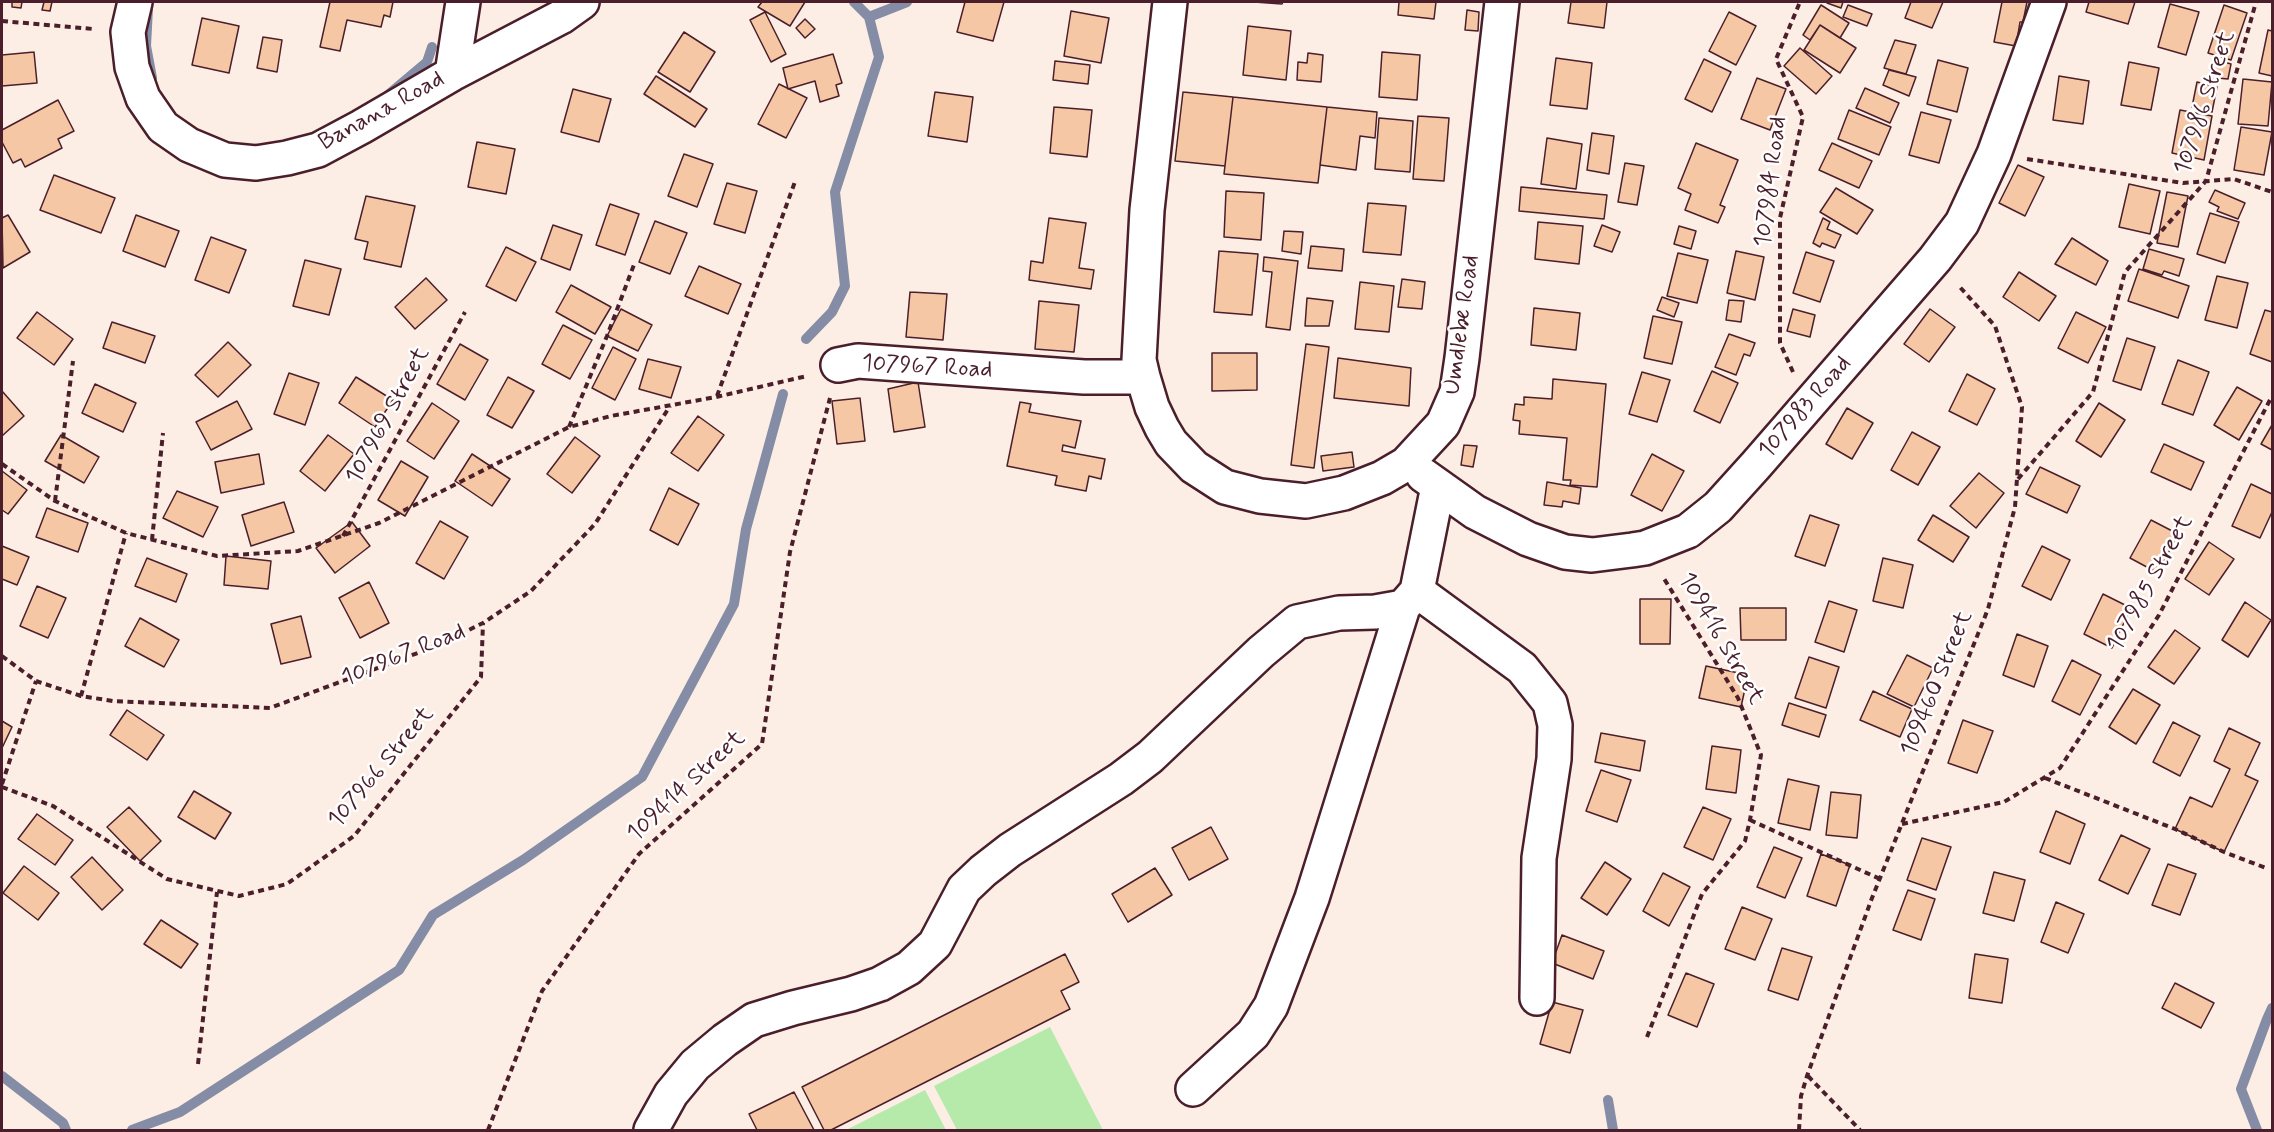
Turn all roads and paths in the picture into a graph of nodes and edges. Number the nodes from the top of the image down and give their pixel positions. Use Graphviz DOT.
graph roads {
  1 [pos="463,2"];
  2 [pos="582,2"];
  3 [pos="1170,2"];
  4 [pos="1502,2"];
  5 [pos="1800,2"];
  6 [pos="2049,2"];
  7 [pos="2256,2"];
  8 [pos="131,16"];
  9 [pos="2,21"];
  10 [pos="452,74"];
  11 [pos="1994,154"];
  12 [pos="796,179"];
  13 [pos="2206,181"];
  14 [pos="2272,192"];
  15 [pos="1935,259"];
  16 [pos="635,262"];
  17 [pos="465,312"];
  18 [pos="73,361"];
  19 [pos="838,366"];
  20 [pos="1143,377"];
  21 [pos="2272,396"];
  22 [pos="716,397"];
  23 [pos="670,406"];
  24 [pos="1808,406"];
  25 [pos="569,427"];
  26 [pos="163,433"];
  27 [pos="1406,464"];
  28 [pos="2,465"];
  29 [pos="2017,480"];
  30 [pos="1438,486"];
  31 [pos="55,501"];
  32 [pos="126,533"];
  33 [pos="343,536"];
  34 [pos="152,540"];
  35 [pos="1646,548"];
  36 [pos="1410,599"];
  37 [pos="483,623"];
  38 [pos="2,656"];
  39 [pos="36,681"];
  40 [pos="81,696"];
  41 [pos="2044,778"];
  42 [pos="2,785"];
  43 [pos="1750,820"];
  44 [pos="1901,824"];
  45 [pos="2266,868"];
  46 [pos="1880,879"];
  47 [pos="217,892"];
  48 [pos="1537,998"];
  49 [pos="1647,1037"];
  50 [pos="198,1064"];
  51 [pos="1808,1076"];
  52 [pos="1193,1089"];
  53 [pos="488,1131"];
  54 [pos="651,1131"];
  55 [pos="1799,1131"];
  56 [pos="1860,1131"];
  1 -- 10 [label="street"];
  2 -- 10 [label="street, Banana Road"];
  3 -- 20 [label="street, Umdlebe Road"];
  4 -- 27 [label="street, Umdlebe Road"];
  5 -- 24 [label="path, 107984 Road"];
  6 -- 11 [label="street, 107983 Road"];
  7 -- 13 [label="path, 107986 Street"];
  8 -- 9 [label="path"];
  8 -- 10 [label="street, Banana Road"];
  11 -- 13 [label="path"];
  11 -- 15 [label="street, 107983 Road"];
  12 -- 22 [label="path"];
  13 -- 14 [label="path"];
  13 -- 29 [label="path, 107986 Street"];
  15 -- 24 [label="street, 107983 Road"];
  15 -- 29 [label="path, 109460 Street"];
  16 -- 25 [label="path"];
  17 -- 33 [label="path, 107969 Street"];
  18 -- 31 [label="path"];
  19 -- 20 [label="street, 107967 Road"];
  19 -- 22 [label="path, 107967 Road"];
  19 -- 53 [label="path, 109414 Street"];
  20 -- 27 [label="street, Umdlebe Road"];
  21 -- 41 [label="path, 107985 Street"];
  22 -- 23 [label="path, 107967 Road"];
  23 -- 25 [label="path, 107969 Street"];
  23 -- 37 [label="path, 107967 Road"];
  24 -- 35 [label="street, 107983 Road"];
  25 -- 33 [label="path, 107969 Street"];
  26 -- 34 [label="path"];
  27 -- 30 [label="street, 107983 Road"];
  28 -- 31 [label="path, 107969 Street"];
  29 -- 44 [label="path, 109460 Street"];
  30 -- 35 [label="street, 107983 Road"];
  30 -- 36 [label="street"];
  31 -- 32 [label="path, 107969 Street"];
  32 -- 34 [label="path, 107969 Street"];
  32 -- 40 [label="path"];
  33 -- 34 [label="path, 107969 Street"];
  35 -- 43 [label="path, 109416 Street"];
  36 -- 48 [label="street"];
  36 -- 52 [label="street"];
  36 -- 54 [label="street"];
  37 -- 40 [label="path, 107967 Road"];
  37 -- 47 [label="path, 107966 Street"];
  38 -- 39 [label="path, 107967 Road"];
  39 -- 40 [label="path, 107967 Road"];
  39 -- 42 [label="path, 107966 Street"];
  41 -- 44 [label="path, 107985 Street"];
  41 -- 45 [label="path"];
  42 -- 47 [label="path, 107966 Street"];
  43 -- 46 [label="path"];
  43 -- 49 [label="path, 109416 Street"];
  44 -- 46 [label="path, 109460 Street"];
  46 -- 51 [label="path, 109460 Street"];
  47 -- 50 [label="path"];
  51 -- 55 [label="path, 109460 Street"];
  51 -- 56 [label="path"];
}
